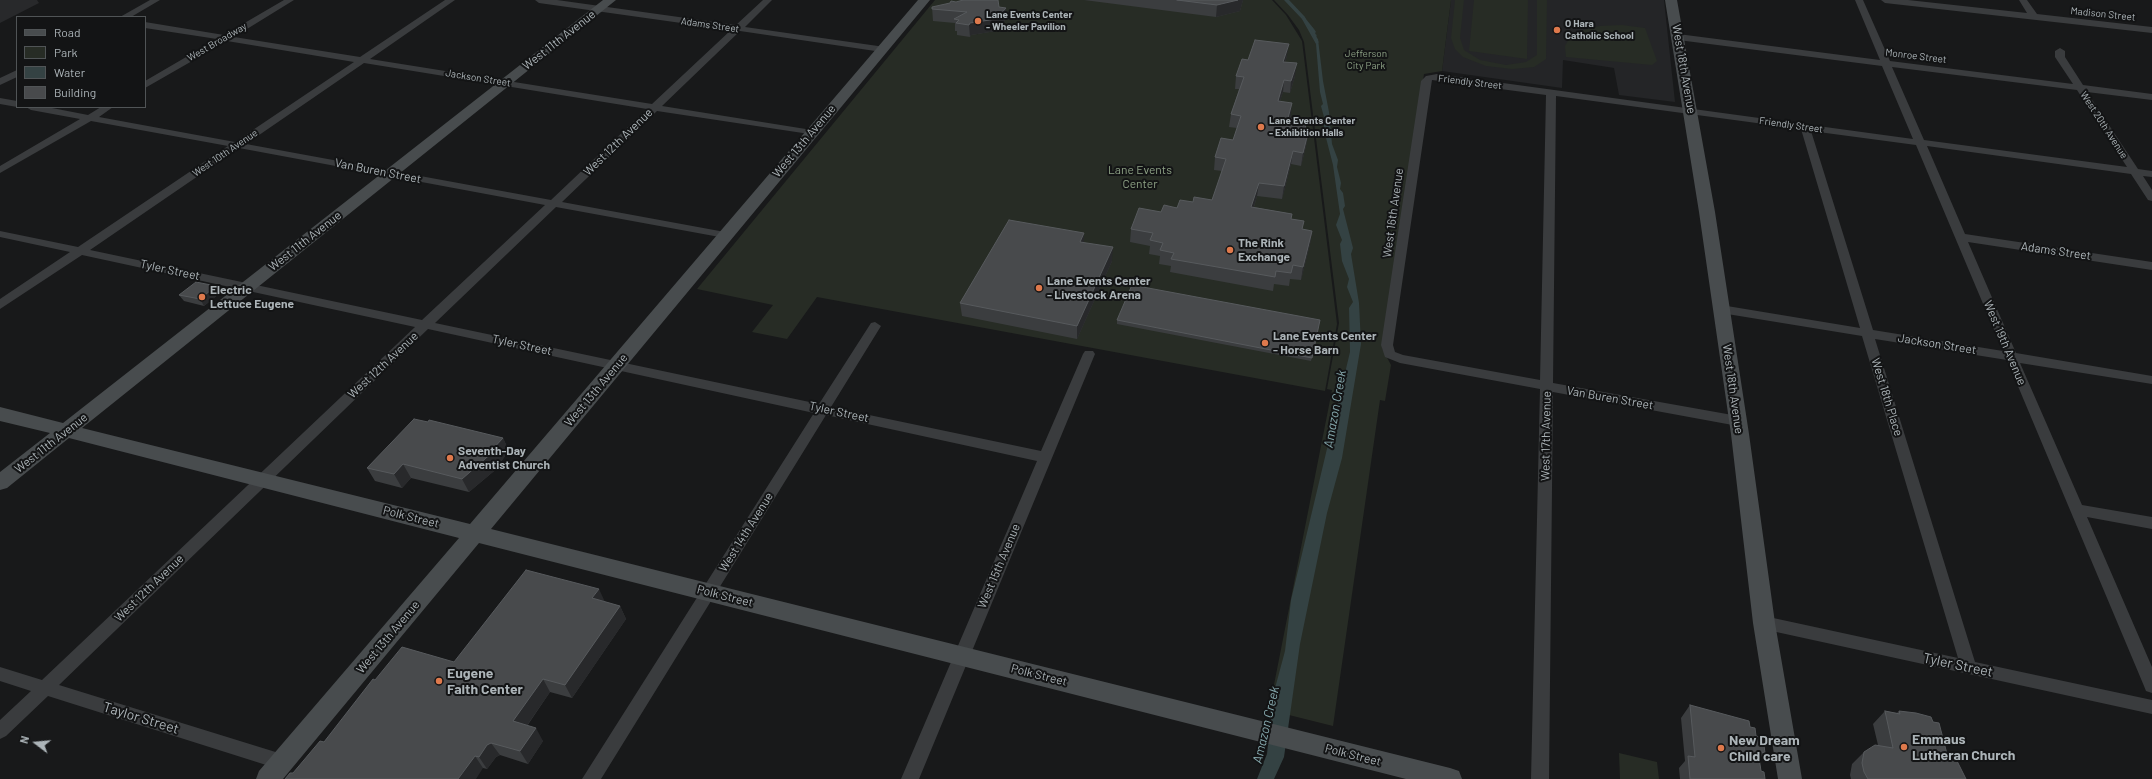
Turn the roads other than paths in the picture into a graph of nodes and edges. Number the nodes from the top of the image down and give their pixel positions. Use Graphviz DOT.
graph roads {
  1 [pos="156,0"];
  2 [pos="290,0"];
  3 [pos="451,0"];
  4 [pos="539,0"];
  5 [pos="768,0"];
  6 [pos="924,0"];
  7 [pos="1671,0"];
  8 [pos="1859,0"];
  9 [pos="1885,0"];
  10 [pos="2023,0"];
  11 [pos="604,4"];
  12 [pos="126,16"];
  13 [pos="2034,17"];
  14 [pos="146,25"];
  15 [pos="738,29"];
  16 [pos="2152,30"];
  17 [pos="1678,37"];
  18 [pos="225,38"];
  19 [pos="882,49"];
  20 [pos="2060,51"];
  21 [pos="364,60"];
  22 [pos="1886,63"];
  23 [pos="16,74"];
  24 [pos="1429,78"];
  25 [pos="0,82"];
  26 [pos="505,83"];
  27 [pos="146,84"];
  28 [pos="2080,88"];
  29 [pos="1551,93"];
  30 [pos="2152,97"];
  31 [pos="0,101"];
  32 [pos="16,104"];
  33 [pos="655,107"];
  34 [pos="37,108"];
  35 [pos="106,108"];
  36 [pos="1691,112"];
  37 [pos="89,118"];
  38 [pos="1805,127"];
  39 [pos="812,133"];
  40 [pos="1919,143"];
  41 [pos="237,145"];
  42 [pos="0,170"];
  43 [pos="2136,172"];
  44 [pos="391,173"];
  45 [pos="2152,174"];
  46 [pos="2152,198"];
  47 [pos="555,203"];
  48 [pos="0,234"];
  49 [pos="725,235"];
  50 [pos="1960,237"];
  51 [pos="79,251"];
  52 [pos="2152,266"];
  53 [pos="248,287"];
  54 [pos="0,305"];
  55 [pos="1721,309"];
  56 [pos="425,325"];
  57 [pos="875,326"];
  58 [pos="1868,333"];
  59 [pos="1089,354"];
  60 [pos="1389,354"];
  61 [pos="2011,357"];
  62 [pos="617,365"];
  63 [pos="2152,380"];
  64 [pos="1546,386"];
  65 [pos="823,409"];
  66 [pos="0,414"];
  67 [pos="1738,421"];
  68 [pos="66,431"];
  69 [pos="1044,457"];
  70 [pos="262,479"];
  71 [pos="0,483"];
  72 [pos="2076,509"];
  73 [pos="2152,523"];
  74 [pos="476,534"];
  75 [pos="708,592"];
  76 [pos="1764,623"];
  77 [pos="962,656"];
  78 [pos="1969,667"];
  79 [pos="0,674"];
  80 [pos="2152,686"];
  81 [pos="45,688"];
  82 [pos="2152,707"];
  83 [pos="0,731"];
  84 [pos="282,762"];
  85 [pos="1419,775"];
  86 [pos="268,779"];
  87 [pos="591,779"];
  88 [pos="910,779"];
  89 [pos="1450,779"];
  90 [pos="1540,779"];
  91 [pos="1790,779"];
  1 -- 12 [label="street"];
  2 -- 18 [label="street, West Broadway"];
  3 -- 21 [label="street, West 10th Avenue"];
  4 -- 11 [label="street, Adams Street"];
  5 -- 15 [label="street, West 12th Avenue"];
  6 -- 19 [label="main road, West 13th Avenue"];
  7 -- 17 [label="main road, West 18th Avenue"];
  8 -- 22 [label="street, West 19th Avenue"];
  9 -- 13 [label="street, Madison Street"];
  10 -- 13 [label="street"];
  11 -- 15 [label="street, Adams Street"];
  11 -- 26 [label="main road, West 11th Avenue"];
  13 -- 16 [label="street, Madison Street"];
  14 -- 18 [label="street, Jackson Street"];
  15 -- 19 [label="street, Adams Street"];
  15 -- 33 [label="street, West 12th Avenue"];
  17 -- 22 [label="street, Monroe Street"];
  17 -- 36 [label="main road, West 18th Avenue"];
  18 -- 21 [label="street, Jackson Street"];
  18 -- 27 [label="street, West Broadway"];
  19 -- 39 [label="main road, West 13th Avenue"];
  20 -- 28 [label="street, West 20th Avenue"];
  21 -- 26 [label="street, Jackson Street"];
  21 -- 41 [label="street, West 10th Avenue"];
  22 -- 28 [label="street, Monroe Street"];
  22 -- 40 [label="street, West 19th Avenue"];
  23 -- 25 [label="street"];
  24 -- 29 [label="street, Friendly Street"];
  24 -- 60 [label="street, West 16th Avenue"];
  26 -- 33 [label="street, Jackson Street"];
  26 -- 44 [label="main road, West 11th Avenue"];
  28 -- 30 [label="street, Monroe Street"];
  28 -- 43 [label="street, West 20th Avenue"];
  29 -- 36 [label="street, Friendly Street"];
  29 -- 64 [label="street, West 17th Avenue"];
  31 -- 32 [label="street"];
  33 -- 39 [label="street, Jackson Street"];
  33 -- 47 [label="street, West 12th Avenue"];
  34 -- 37 [label="street, Van Buren Street"];
  35 -- 37 [label="street"];
  36 -- 38 [label="street, Friendly Street"];
  36 -- 55 [label="main road, West 18th Avenue"];
  37 -- 41 [label="street, Van Buren Street"];
  37 -- 42 [label="street"];
  38 -- 40 [label="street, Friendly Street"];
  38 -- 58 [label="street, West 18th Place"];
  39 -- 49 [label="main road, West 13th Avenue"];
  40 -- 43 [label="street, Friendly Street"];
  40 -- 50 [label="street, West 19th Avenue"];
  41 -- 44 [label="street, Van Buren Street"];
  41 -- 51 [label="street, West 10th Avenue"];
  43 -- 45 [label="street, Friendly Street"];
  43 -- 46 [label="street, West 20th Avenue"];
  44 -- 47 [label="street, Van Buren Street"];
  44 -- 53 [label="main road, West 11th Avenue"];
  47 -- 49 [label="street, Van Buren Street"];
  47 -- 56 [label="street, West 12th Avenue"];
  48 -- 51 [label="street, Tyler Street"];
  49 -- 62 [label="main road, West 13th Avenue"];
  50 -- 52 [label="street, Adams Street"];
  50 -- 61 [label="street, West 19th Avenue"];
  51 -- 53 [label="street, Tyler Street"];
  51 -- 54 [label="street, West 10th Avenue"];
  53 -- 56 [label="street, Tyler Street"];
  53 -- 68 [label="main road, West 11th Avenue"];
  55 -- 58 [label="street, Jackson Street"];
  55 -- 67 [label="main road, West 18th Avenue"];
  56 -- 62 [label="street, Tyler Street"];
  56 -- 70 [label="street, West 12th Avenue"];
  57 -- 65 [label="street, West 14th Avenue"];
  58 -- 61 [label="street, Jackson Street"];
  58 -- 78 [label="street, West 18th Place"];
  59 -- 69 [label="street, West 15th Avenue"];
  60 -- 64 [label="street, Van Buren Street"];
  61 -- 63 [label="street, Jackson Street"];
  61 -- 72 [label="street, West 19th Avenue"];
  62 -- 65 [label="street, Tyler Street"];
  62 -- 74 [label="main road, West 13th Avenue"];
  64 -- 67 [label="street, Van Buren Street"];
  64 -- 90 [label="street, West 17th Avenue"];
  65 -- 69 [label="street, Tyler Street"];
  65 -- 75 [label="street, West 14th Avenue"];
  66 -- 68 [label="main road, Polk Street"];
  67 -- 76 [label="main road, West 18th Avenue"];
  68 -- 70 [label="main road, Polk Street"];
  68 -- 71 [label="main road, West 11th Avenue"];
  69 -- 77 [label="street, West 15th Avenue"];
  70 -- 74 [label="main road, Polk Street"];
  70 -- 81 [label="street, West 12th Avenue"];
  72 -- 73 [label="street"];
  72 -- 80 [label="street, West 19th Avenue"];
  74 -- 75 [label="main road, Polk Street"];
  74 -- 84 [label="main road, West 13th Avenue"];
  75 -- 77 [label="main road, Polk Street"];
  75 -- 87 [label="street, West 14th Avenue"];
  76 -- 78 [label="street, Tyler Street"];
  76 -- 91 [label="main road, West 18th Avenue"];
  77 -- 85 [label="main road, Polk Street"];
  77 -- 88 [label="street, West 15th Avenue"];
  78 -- 82 [label="street, Tyler Street"];
  79 -- 81 [label="street, Taylor Street"];
  81 -- 83 [label="street, West 12th Avenue"];
  81 -- 84 [label="street, Taylor Street"];
  84 -- 86 [label="main road, West 13th Avenue"];
  85 -- 89 [label="main road, Polk Street"];
}
